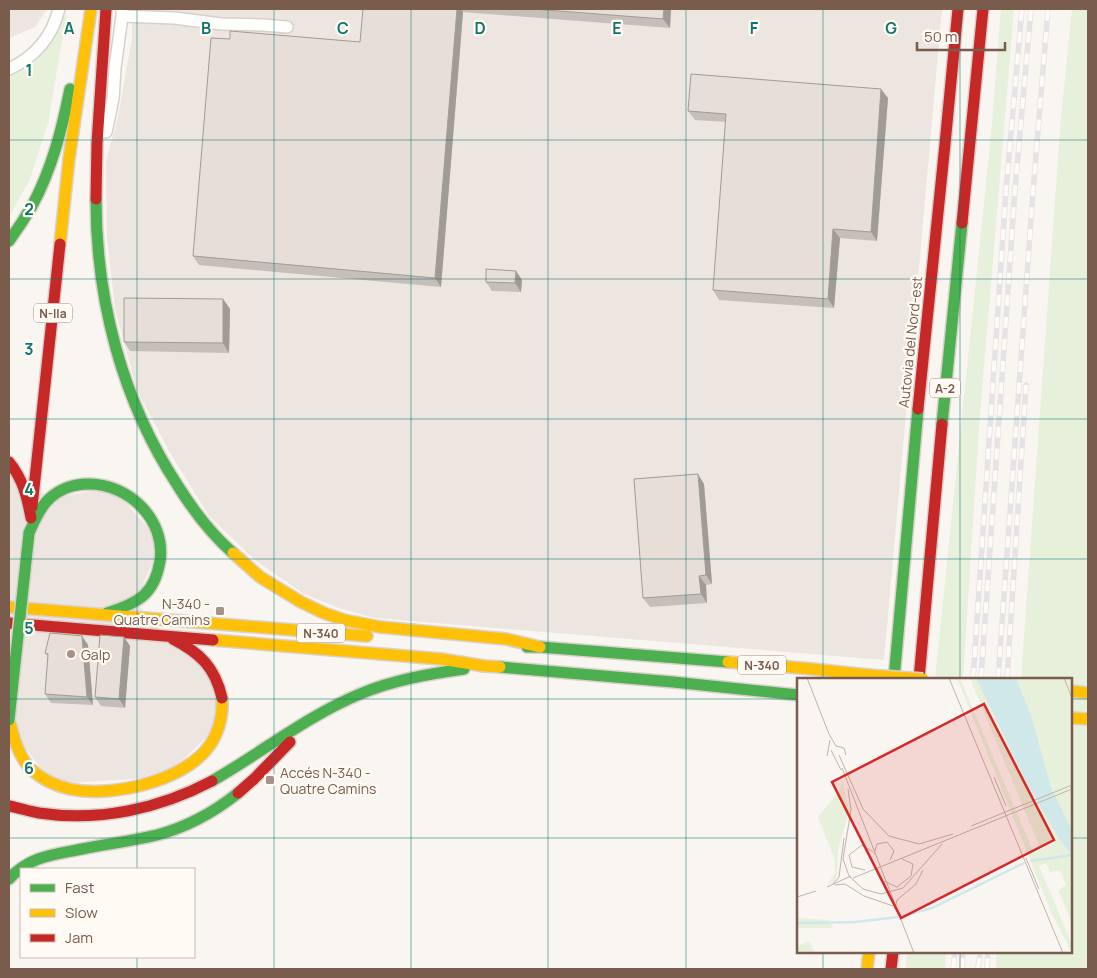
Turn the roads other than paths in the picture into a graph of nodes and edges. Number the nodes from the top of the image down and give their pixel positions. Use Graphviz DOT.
graph roads {
  1 [pos="59,9"];
  2 [pos="81,9"];
  3 [pos="91,9"];
  4 [pos="106,9"];
  5 [pos="958,9"];
  6 [pos="983,9"];
  7 [pos="122,12"];
  8 [pos="287,27"];
  9 [pos="9,69"];
  10 [pos="70,89"];
  11 [pos="69,159"];
  12 [pos="97,160"];
  13 [pos="9,241"];
  14 [pos="9,462"];
  15 [pos="31,518"];
  16 [pos="29,533"];
  17 [pos="9,607"];
  18 [pos="102,615"];
  19 [pos="9,623"];
  20 [pos="166,636"];
  21 [pos="540,647"];
  22 [pos="484,666"];
  23 [pos="894,678"];
  24 [pos="908,678"];
  25 [pos="921,678"];
  26 [pos="1072,691"];
  27 [pos="1088,693"];
  28 [pos="797,695"];
  29 [pos="1072,718"];
  30 [pos="1088,719"];
  31 [pos="309,720"];
  32 [pos="9,723"];
  33 [pos="9,806"];
  34 [pos="20,868"];
  35 [pos="21,868"];
  36 [pos="9,879"];
  37 [pos="869,953"];
  38 [pos="893,953"];
  39 [pos="867,969"];
  40 [pos="891,969"];
  1 -- 9 [label="street"];
  2 -- 10 [label="main road, N-IIa"];
  3 -- 11 [label="main road, N-IIa"];
  4 -- 12 [label="main road"];
  5 -- 23 [label="main road, Autovia del Nord-est / A-2"];
  6 -- 25 [label="main road, A-2"];
  7 -- 8 [label="street"];
  7 -- 12 [label="street"];
  10 -- 11 [label="main road, N-IIa"];
  10 -- 13 [label="main road"];
  11 -- 15 [label="main road, N-IIa"];
  12 -- 21 [label="main road"];
  14 -- 15 [label="main road"];
  15 -- 16 [label="main road, N-IIa"];
  16 -- 18 [label="main road"];
  16 -- 32 [label="main road, N-IIa, bridge"];
  17 -- 18 [label="main road, N-340"];
  18 -- 21 [label="main road, N-340"];
  19 -- 20 [label="main road, N-340"];
  20 -- 22 [label="main road, N-340"];
  20 -- 32 [label="main road"];
  21 -- 24 [label="main road, N-340, bridge"];
  22 -- 28 [label="main road, N-340"];
  22 -- 31 [label="main road"];
  26 -- 27 [label="main road"];
  29 -- 30 [label="main road"];
  31 -- 33 [label="main road"];
  31 -- 35 [label="main road"];
  34 -- 36 [label="main road"];
  37 -- 39 [label="main road"];
  38 -- 40 [label="main road"];
}
